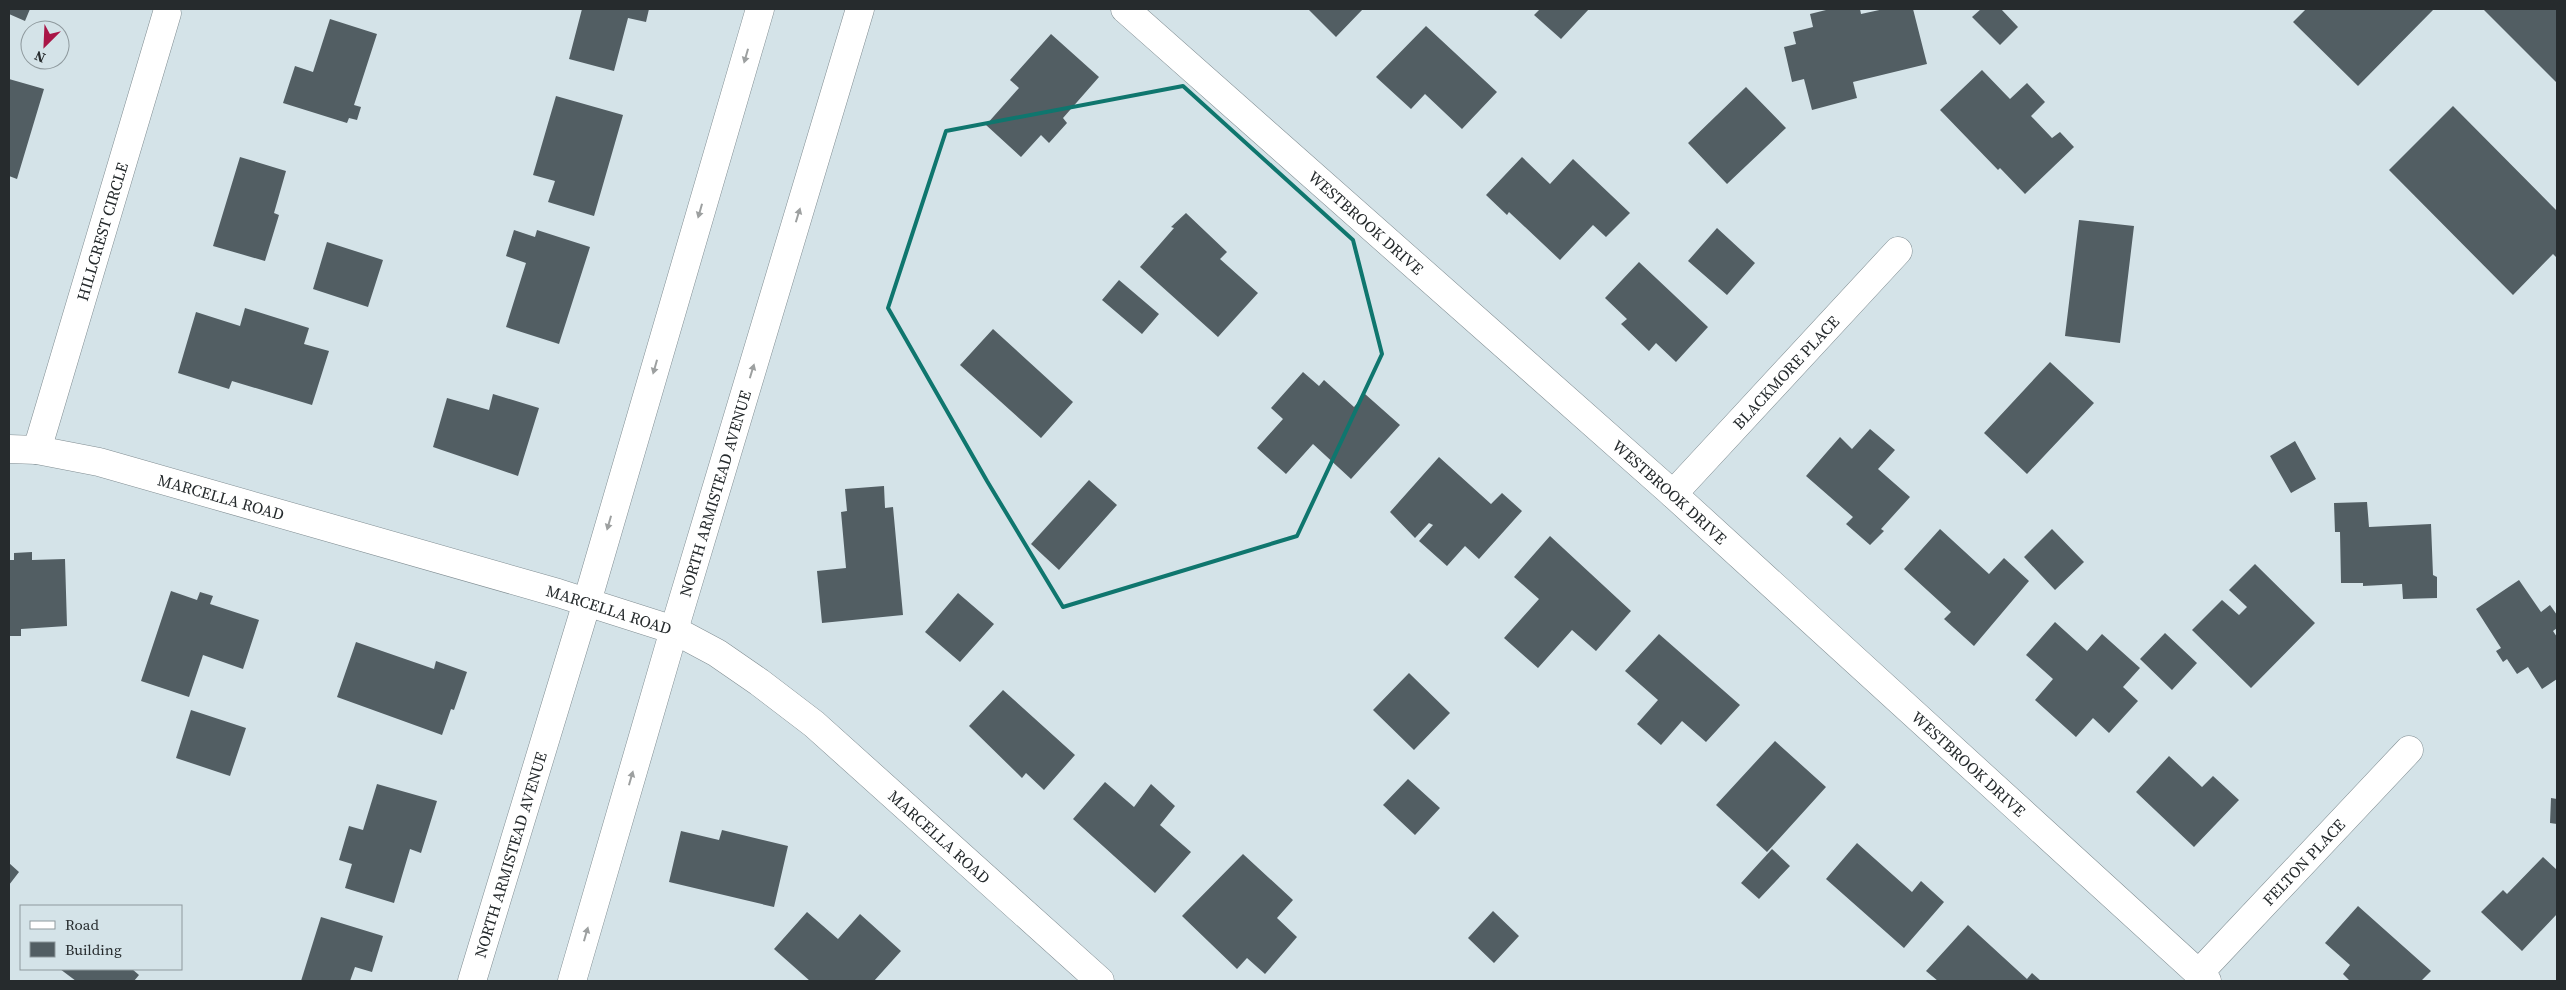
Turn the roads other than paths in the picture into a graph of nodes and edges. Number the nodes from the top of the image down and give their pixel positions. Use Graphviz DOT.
graph roads {
  1 [pos="760,9"];
  2 [pos="860,9"];
  3 [pos="1126,9"];
  4 [pos="167,13"];
  5 [pos="1898,251"];
  6 [pos="9,449"];
  7 [pos="37,450"];
  8 [pos="1673,494"];
  9 [pos="587,602"];
  10 [pos="674,630"];
  11 [pos="2409,750"];
  12 [pos="2203,977"];
  13 [pos="472,981"];
  14 [pos="572,981"];
  15 [pos="1100,981"];
  1 -- 9 [label="street, NORTH ARMISTEAD AVENUE, one-way"];
  10 -- 2 [label="street, NORTH ARMISTEAD AVENUE, one-way"];
  3 -- 8 [label="street, WESTBROOK DRIVE"];
  4 -- 7 [label="street, HILLCREST CIRCLE"];
  5 -- 8 [label="street, BLACKMORE PLACE"];
  6 -- 7 [label="street, MARCELLA ROAD"];
  7 -- 9 [label="street, MARCELLA ROAD"];
  8 -- 12 [label="street, WESTBROOK DRIVE"];
  9 -- 10 [label="street, MARCELLA ROAD"];
  9 -- 13 [label="street, NORTH ARMISTEAD AVENUE"];
  14 -- 10 [label="street, NORTH ARMISTEAD AVENUE, one-way"];
  10 -- 15 [label="street, MARCELLA ROAD"];
  11 -- 12 [label="street, FELTON PLACE"];
}
